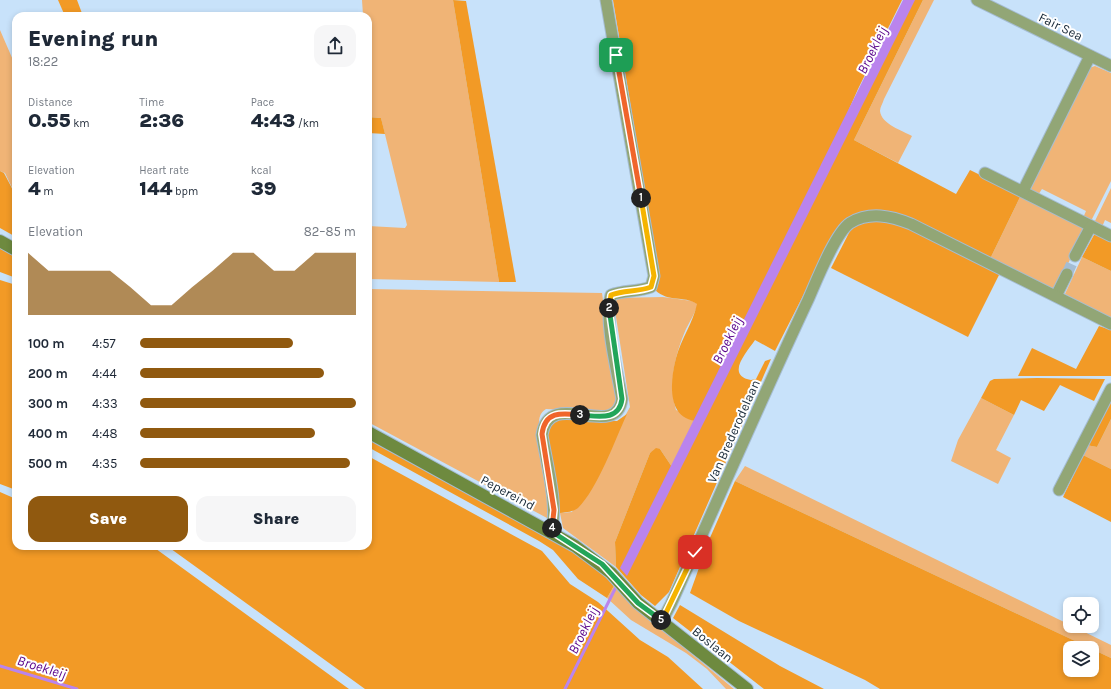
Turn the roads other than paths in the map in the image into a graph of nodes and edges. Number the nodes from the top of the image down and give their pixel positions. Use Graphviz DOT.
graph roads {
  1 [pos="606,0"];
  2 [pos="977,0"];
  3 [pos="1090,56"];
  4 [pos="1111,66"];
  5 [pos="985,173"];
  6 [pos="1023,191"];
  7 [pos="1091,226"];
  8 [pos="1111,236"];
  9 [pos="0,241"];
  10 [pos="12,248"];
  11 [pos="1075,256"];
  12 [pos="1067,274"];
  13 [pos="1056,296"];
  14 [pos="1111,324"];
  15 [pos="1111,389"];
  16 [pos="372,434"];
  17 [pos="1059,490"];
  18 [pos="551,531"];
  19 [pos="662,621"];
  20 [pos="747,689"];
  1 -- 18 [label="street"];
  2 -- 3 [label="street, Fair Sea"];
  3 -- 4 [label="street, Fair Sea"];
  3 -- 6 [label="street"];
  5 -- 6 [label="street"];
  6 -- 7 [label="street"];
  7 -- 8 [label="street"];
  7 -- 11 [label="street"];
  9 -- 10 [label="main road"];
  12 -- 13 [label="street"];
  13 -- 14 [label="street, Van Brederodelaan"];
  13 -- 19 [label="street, Van Brederodelaan"];
  15 -- 17 [label="street"];
  16 -- 18 [label="main road, Pepereind"];
  18 -- 19 [label="main road, Pepereind"];
  19 -- 20 [label="main road, Boslaan"];
}
